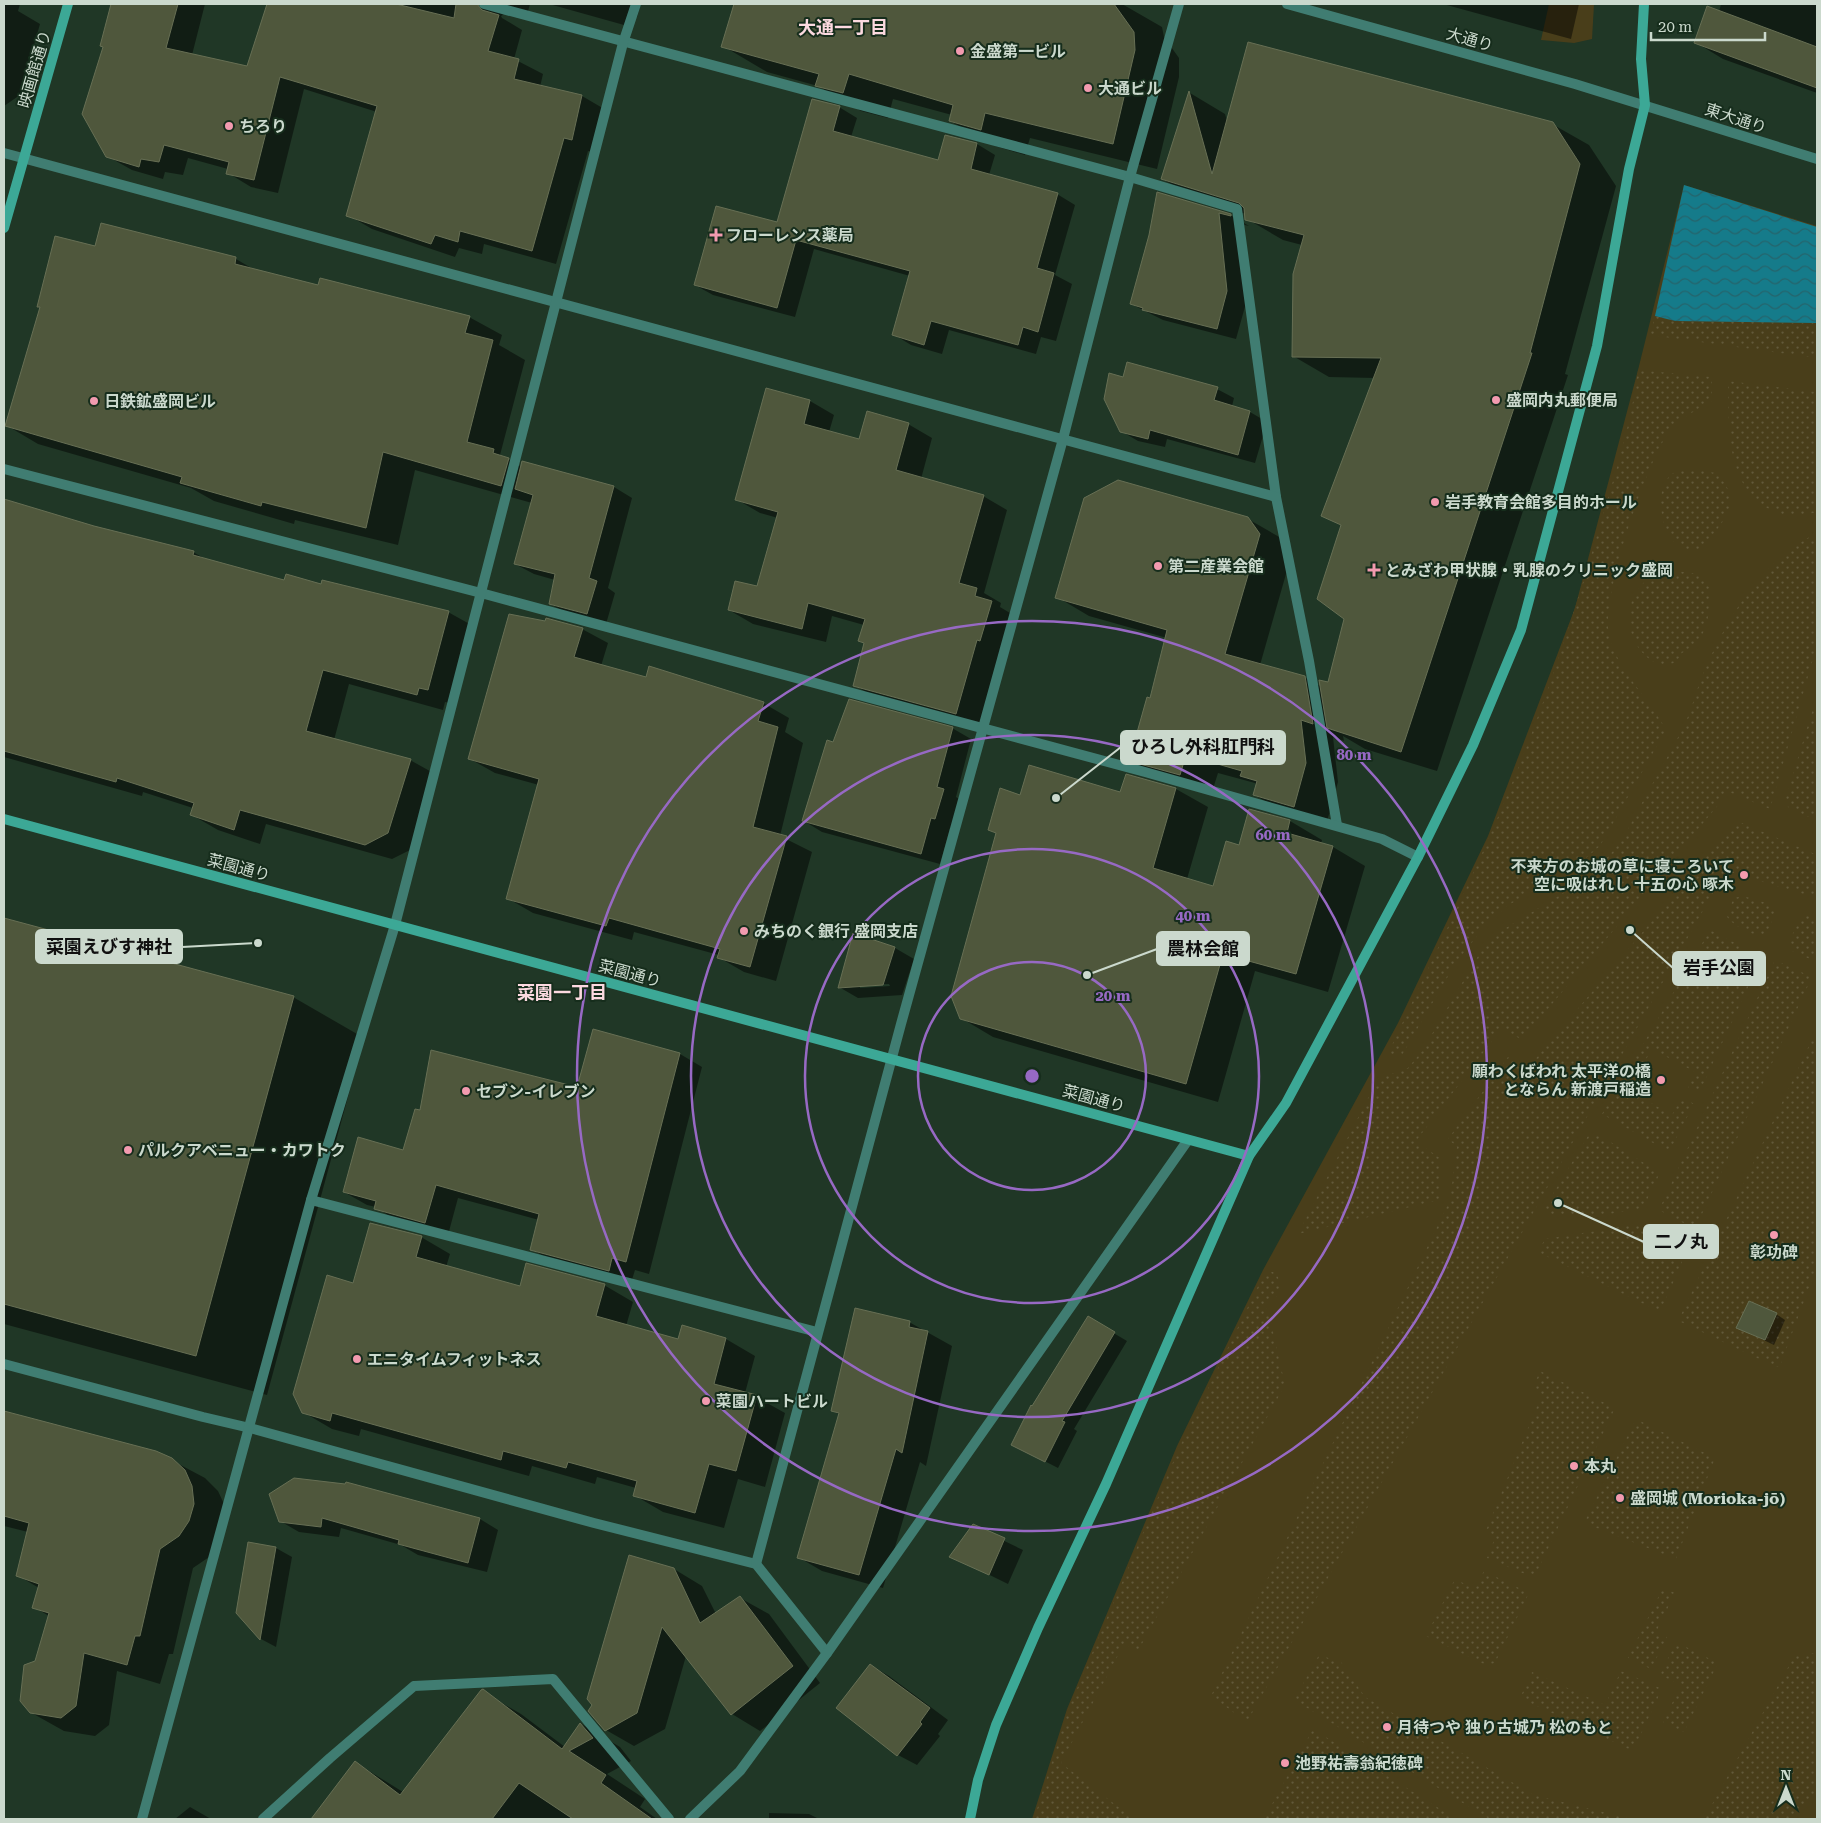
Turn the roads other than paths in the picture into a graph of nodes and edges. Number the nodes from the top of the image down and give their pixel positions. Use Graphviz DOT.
graph roads {
  1 [pos="68,4"];
  2 [pos="484,4"];
  3 [pos="636,4"];
  4 [pos="1179,4"];
  5 [pos="1287,4"];
  6 [pos="1644,4"];
  7 [pos="623,43"];
  8 [pos="1645,105"];
  9 [pos="4,153"];
  10 [pos="24,158"];
  11 [pos="1817,159"];
  12 [pos="1130,177"];
  13 [pos="4,228"];
  14 [pos="557,302"];
  15 [pos="1063,439"];
  16 [pos="4,469"];
  17 [pos="1276,497"];
  18 [pos="481,593"];
  19 [pos="982,729"];
  20 [pos="4,819"];
  21 [pos="1337,826"];
  22 [pos="1418,857"];
  23 [pos="395,924"];
  24 [pos="892,1059"];
  25 [pos="1188,1140"];
  26 [pos="1249,1156"];
  27 [pos="311,1200"];
  28 [pos="817,1332"];
  29 [pos="4,1364"];
  30 [pos="250,1428"];
  31 [pos="756,1564"];
  32 [pos="827,1654"];
  33 [pos="142,1819"];
  34 [pos="263,1819"];
  35 [pos="668,1819"];
  36 [pos="690,1819"];
  37 [pos="970,1819"];
  1 -- 10 [label="street, 映画館通り"];
  2 -- 7 [label="street"];
  3 -- 7 [label="street"];
  4 -- 12 [label="street"];
  5 -- 8 [label="street, 大通り"];
  6 -- 8 [label="street"];
  7 -- 12 [label="street"];
  7 -- 14 [label="street"];
  8 -- 11 [label="street, 東大通り"];
  8 -- 22 [label="street"];
  9 -- 10 [label="street"];
  10 -- 13 [label="street, 映画館通り"];
  10 -- 14 [label="street"];
  12 -- 15 [label="street"];
  12 -- 17 [label="street"];
  14 -- 15 [label="street"];
  14 -- 18 [label="street"];
  15 -- 17 [label="street"];
  15 -- 19 [label="street"];
  16 -- 18 [label="street"];
  17 -- 21 [label="street"];
  18 -- 19 [label="street"];
  18 -- 23 [label="street"];
  19 -- 21 [label="street"];
  19 -- 24 [label="street"];
  20 -- 23 [label="street, 菜園通り"];
  21 -- 22 [label="street"];
  22 -- 26 [label="street"];
  23 -- 24 [label="street, 菜園通り"];
  23 -- 27 [label="street"];
  24 -- 25 [label="street, 菜園通り"];
  24 -- 28 [label="street"];
  25 -- 26 [label="street, 菜園通り"];
  25 -- 32 [label="street"];
  26 -- 37 [label="street"];
  27 -- 28 [label="street"];
  27 -- 30 [label="street"];
  28 -- 31 [label="street"];
  29 -- 30 [label="street"];
  30 -- 31 [label="street"];
  30 -- 33 [label="street"];
  31 -- 32 [label="street"];
  32 -- 36 [label="street"];
  34 -- 35 [label="street"];
}
